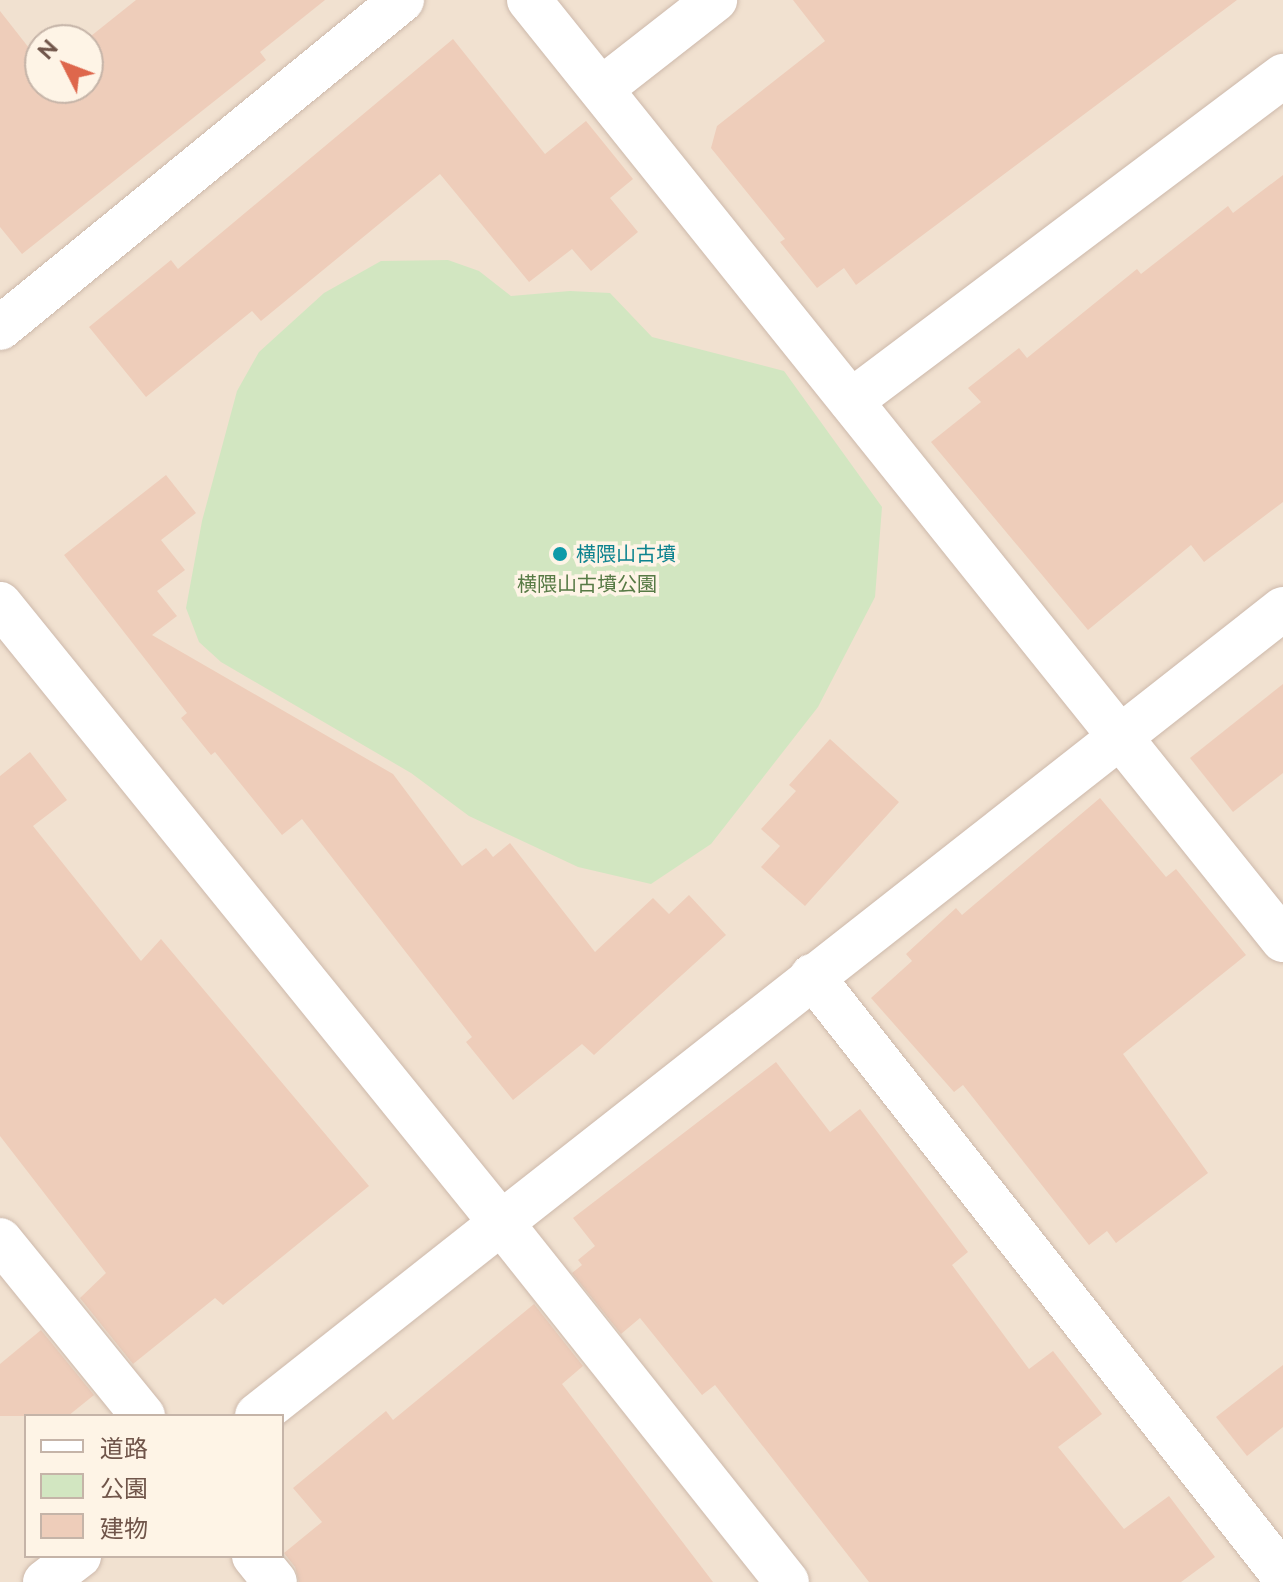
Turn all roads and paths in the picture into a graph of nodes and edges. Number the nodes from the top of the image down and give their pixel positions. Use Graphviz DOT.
graph roads {
  1 [pos="402,0"];
  2 [pos="529,0"];
  3 [pos="715,0"];
  4 [pos="1283,76"];
  5 [pos="601,89"];
  6 [pos="0,328"];
  7 [pos="851,401"];
  8 [pos="0,604"];
  9 [pos="1283,609"];
  10 [pos="1120,736"];
  11 [pos="1283,940"];
  12 [pos="812,976"];
  13 [pos="501,1223"];
  14 [pos="0,1240"];
  15 [pos="141,1414"];
  16 [pos="260,1414"];
  17 [pos="76,1558"];
  18 [pos="256,1558"];
  19 [pos="1283,1575"];
  20 [pos="45,1582"];
  21 [pos="275,1582"];
  22 [pos="787,1582"];
  1 -- 6 [label="street"];
  2 -- 5 [label="street"];
  3 -- 5 [label="street"];
  4 -- 7 [label="street"];
  5 -- 7 [label="street"];
  7 -- 10 [label="street"];
  8 -- 13 [label="street"];
  9 -- 10 [label="street"];
  10 -- 11 [label="street"];
  10 -- 12 [label="street"];
  12 -- 13 [label="street"];
  12 -- 19 [label="street"];
  13 -- 16 [label="street"];
  13 -- 22 [label="street"];
  14 -- 15 [label="street"];
  17 -- 20 [label="street"];
  18 -- 21 [label="street"];
}
